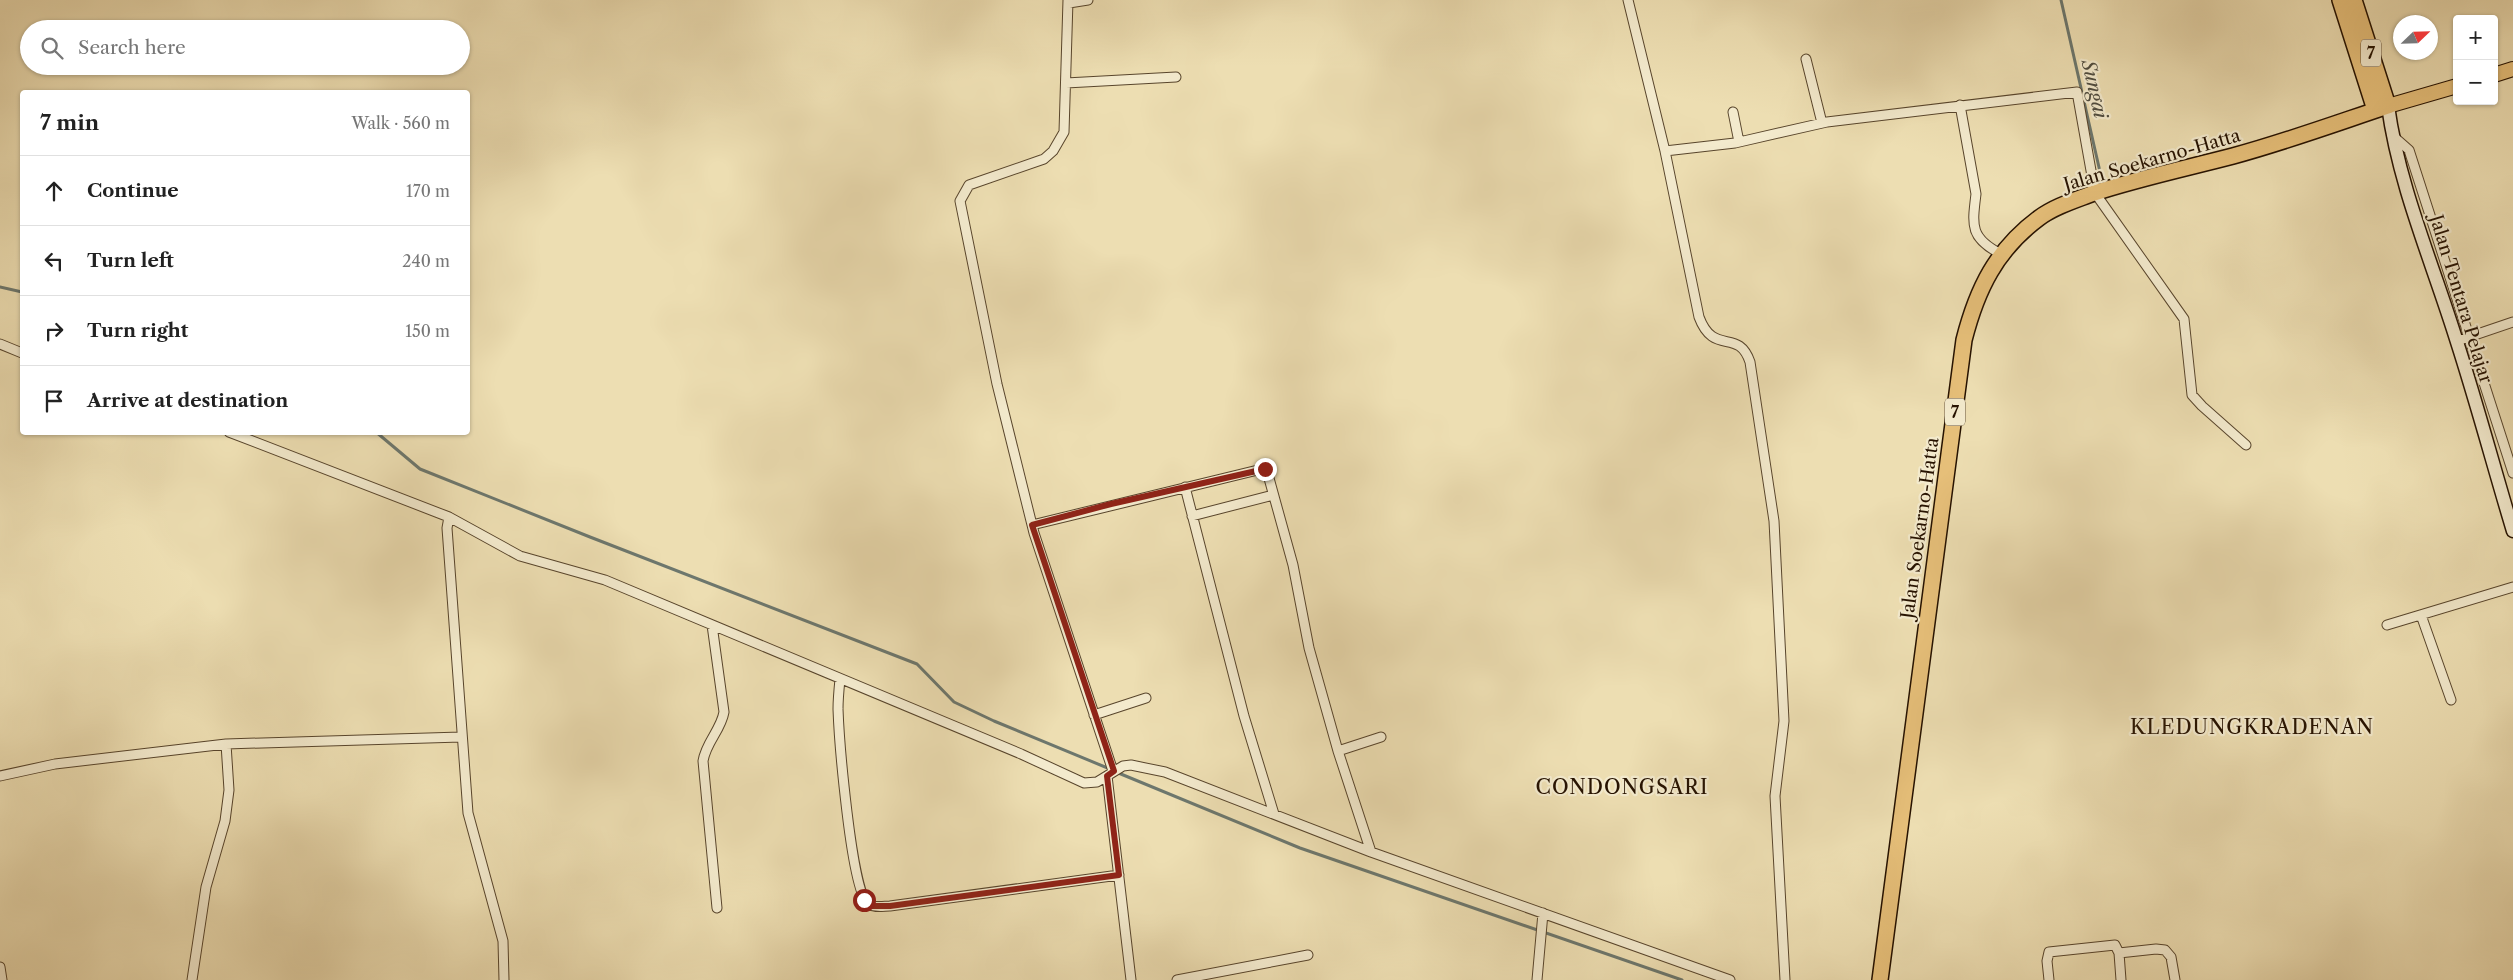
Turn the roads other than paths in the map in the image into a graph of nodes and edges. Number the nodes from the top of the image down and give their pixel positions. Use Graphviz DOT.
graph roads {
  1 [pos="1088,0"];
  2 [pos="1628,0"];
  3 [pos="2340,0"];
  4 [pos="2354,0"];
  5 [pos="2362,0"];
  6 [pos="1069,1"];
  7 [pos="2369,47"];
  8 [pos="1806,59"];
  9 [pos="2513,69"];
  10 [pos="2498,74"];
  11 [pos="1176,77"];
  12 [pos="1066,83"];
  13 [pos="2453,87"];
  14 [pos="1960,105"];
  15 [pos="2382,108"];
  16 [pos="1732,112"];
  17 [pos="1822,123"];
  18 [pos="2392,135"];
  19 [pos="1739,142"];
  20 [pos="1665,151"];
  21 [pos="2096,193"];
  22 [pos="2001,254"];
  23 [pos="2513,322"];
  24 [pos="2471,337"];
  25 [pos="2457,341"];
  26 [pos="0,344"];
  27 [pos="20,352"];
  28 [pos="237,435"];
  29 [pos="2246,446"];
  30 [pos="2513,473"];
  31 [pos="1184,486"];
  32 [pos="1273,494"];
  33 [pos="2508,500"];
  34 [pos="1192,516"];
  35 [pos="449,517"];
  36 [pos="1032,525"];
  37 [pos="2513,531"];
  38 [pos="2513,587"];
  39 [pos="2421,615"];
  40 [pos="712,624"];
  41 [pos="2387,625"];
  42 [pos="840,678"];
  43 [pos="1146,698"];
  44 [pos="2451,700"];
  45 [pos="1094,715"];
  46 [pos="461,737"];
  47 [pos="1380,737"];
  48 [pos="226,744"];
  49 [pos="1338,751"];
  50 [pos="1110,774"];
  51 [pos="0,776"];
  52 [pos="1274,814"];
  53 [pos="1371,852"];
  54 [pos="1119,875"];
  55 [pos="716,908"];
  56 [pos="1543,913"];
  57 [pos="2119,953"];
  58 [pos="1308,955"];
  59 [pos="0,967"];
  60 [pos="2,980"];
  61 [pos="192,980"];
  62 [pos="504,980"];
  63 [pos="1131,980"];
  64 [pos="1177,980"];
  65 [pos="1538,980"];
  66 [pos="1730,980"];
  67 [pos="1785,980"];
  68 [pos="1880,980"];
  69 [pos="2049,980"];
  70 [pos="2121,980"];
  71 [pos="2175,980"];
  1 -- 6 [label="street"];
  2 -- 20 [label="street"];
  3 -- 15 [label="highway, 7"];
  4 -- 7 [label="highway, 7"];
  5 -- 7 [label="street"];
  6 -- 12 [label="street"];
  7 -- 15 [label="highway, 7"];
  8 -- 17 [label="street"];
  9 -- 10 [label="main road"];
  11 -- 12 [label="street"];
  12 -- 36 [label="street"];
  13 -- 15 [label="main road"];
  14 -- 17 [label="street"];
  14 -- 21 [label="street"];
  14 -- 22 [label="street"];
  15 -- 18 [label="main road, Jalan Tentara Pelajar"];
  15 -- 21 [label="highway, Jalan Soekarno-Hatta / 7"];
  16 -- 19 [label="street"];
  17 -- 19 [label="street"];
  18 -- 24 [label="street"];
  18 -- 25 [label="main road, Jalan Tentara Pelajar"];
  19 -- 20 [label="street"];
  20 -- 67 [label="street"];
  21 -- 22 [label="highway, Jalan Soekarno-Hatta / 7"];
  21 -- 29 [label="street"];
  22 -- 68 [label="highway, Jalan Soekarno-Hatta / 7"];
  23 -- 24 [label="street"];
  24 -- 25 [label="street"];
  24 -- 30 [label="street"];
  25 -- 33 [label="main road, Jalan Tentara Pelajar"];
  26 -- 27 [label="street"];
  28 -- 35 [label="street"];
  31 -- 32 [label="street"];
  31 -- 34 [label="street"];
  31 -- 36 [label="street"];
  32 -- 34 [label="street"];
  32 -- 49 [label="street"];
  33 -- 37 [label="main road, Jalan Tentara Pelajar"];
  34 -- 52 [label="street"];
  35 -- 40 [label="street"];
  35 -- 46 [label="street"];
  36 -- 45 [label="street"];
  38 -- 39 [label="street"];
  39 -- 41 [label="street"];
  39 -- 44 [label="street"];
  40 -- 42 [label="street"];
  40 -- 55 [label="street"];
  42 -- 50 [label="street"];
  42 -- 54 [label="street"];
  43 -- 45 [label="street"];
  45 -- 50 [label="street"];
  46 -- 48 [label="street"];
  46 -- 62 [label="street"];
  47 -- 49 [label="street"];
  48 -- 51 [label="street"];
  48 -- 61 [label="street"];
  49 -- 53 [label="street"];
  50 -- 52 [label="street"];
  50 -- 54 [label="street"];
  52 -- 53 [label="street"];
  53 -- 56 [label="street"];
  54 -- 63 [label="street"];
  56 -- 65 [label="street"];
  56 -- 66 [label="street"];
  57 -- 69 [label="street"];
  57 -- 70 [label="street"];
  57 -- 71 [label="street"];
  58 -- 64 [label="street"];
  59 -- 60 [label="street"];
}
